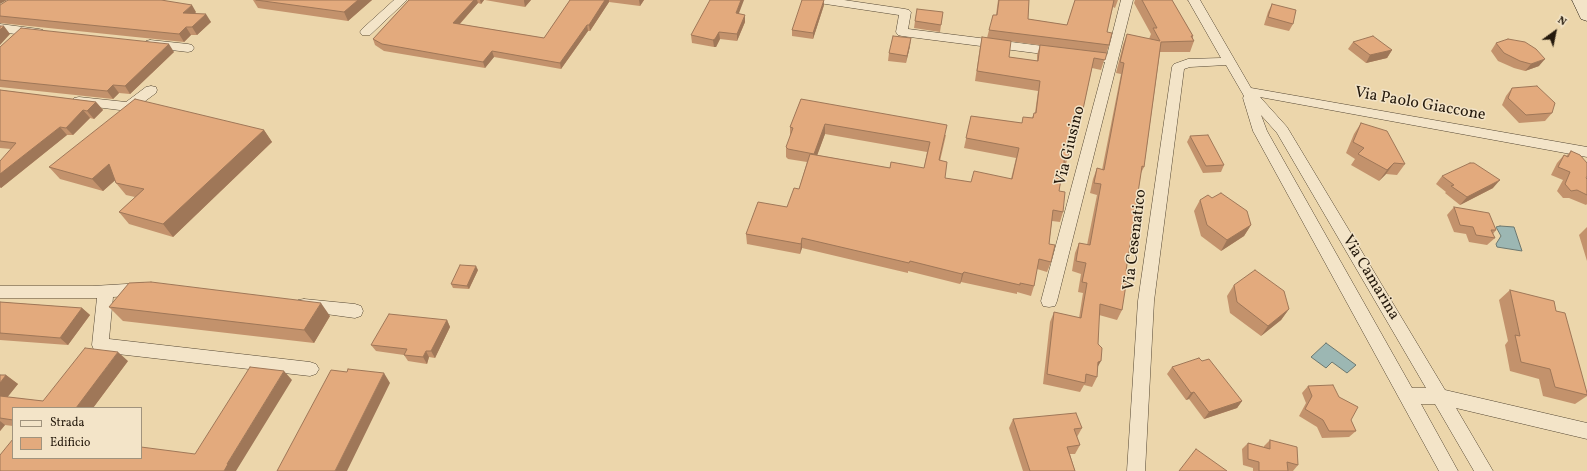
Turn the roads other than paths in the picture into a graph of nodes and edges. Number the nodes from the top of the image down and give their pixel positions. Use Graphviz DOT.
graph roads {
  1 [pos="401,0"];
  2 [pos="819,0"];
  3 [pos="1127,0"];
  4 [pos="1194,0"];
  5 [pos="1580,0"];
  6 [pos="1587,16"];
  7 [pos="0,28"];
  8 [pos="24,31"];
  9 [pos="366,32"];
  10 [pos="47,34"];
  11 [pos="12,42"];
  12 [pos="141,43"];
  13 [pos="188,48"];
  14 [pos="1112,59"];
  15 [pos="1230,61"];
  16 [pos="151,90"];
  17 [pos="1247,91"];
  18 [pos="68,100"];
  19 [pos="1587,152"];
  20 [pos="156,288"];
  21 [pos="106,291"];
  22 [pos="0,292"];
  23 [pos="1049,301"];
  24 [pos="286,302"];
  25 [pos="355,311"];
  26 [pos="310,369"];
  27 [pos="1408,396"];
  28 [pos="1439,396"];
  29 [pos="1587,431"];
  30 [pos="1136,471"];
  31 [pos="1449,471"];
  32 [pos="1484,471"];
  1 -- 9 [label="street"];
  2 -- 14 [label="street"];
  3 -- 14 [label="street, Via Giusino"];
  4 -- 15 [label="street, Via Camarina"];
  5 -- 6 [label="street"];
  7 -- 8 [label="street"];
  8 -- 10 [label="street"];
  8 -- 11 [label="street"];
  12 -- 13 [label="street"];
  14 -- 23 [label="street, Via Giusino"];
  15 -- 17 [label="street, Via Camarina"];
  15 -- 30 [label="street, Via Cesenatico"];
  16 -- 18 [label="street"];
  17 -- 19 [label="street, Via Paolo Giaccone"];
  17 -- 27 [label="street, Via Camarina"];
  17 -- 28 [label="street, Via Camarina"];
  20 -- 21 [label="street"];
  21 -- 22 [label="street"];
  21 -- 26 [label="street"];
  24 -- 25 [label="street"];
  27 -- 28 [label="street"];
  27 -- 31 [label="street, Via Camarina"];
  28 -- 29 [label="street"];
  28 -- 32 [label="street, Via Camarina"];
}
